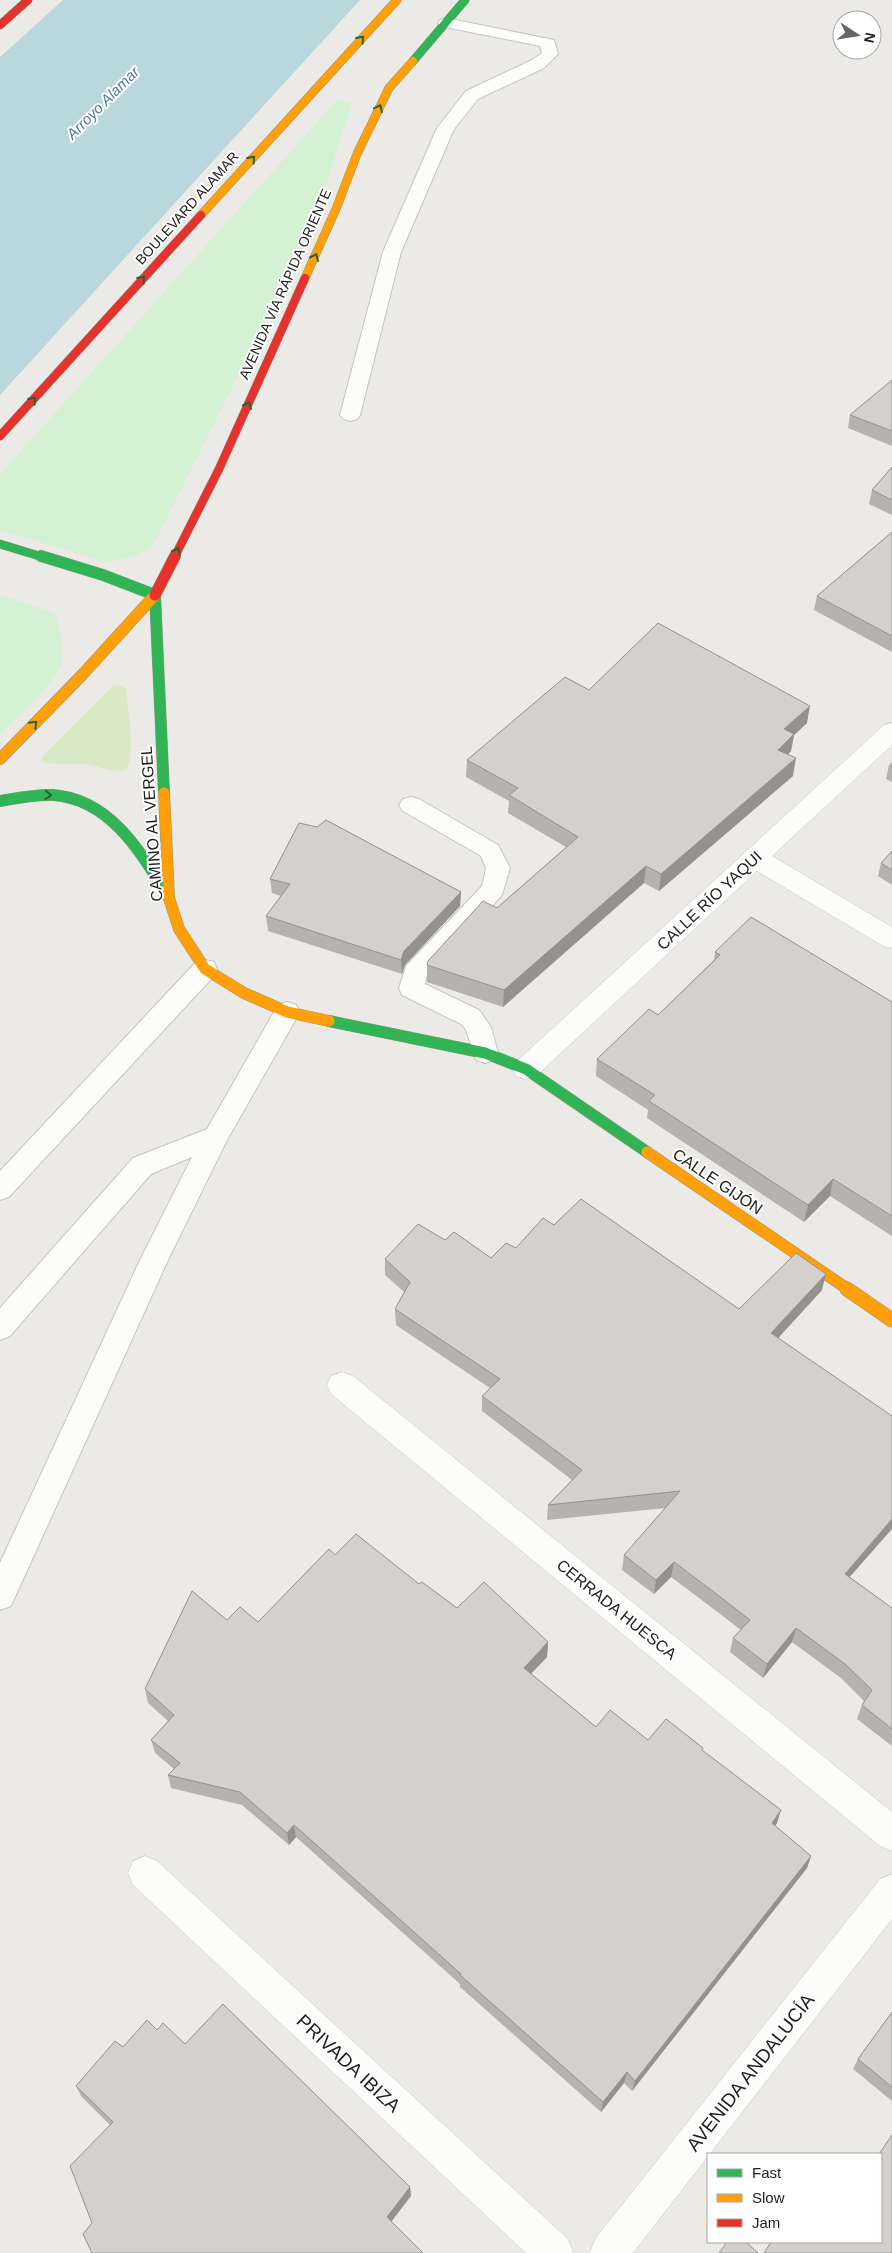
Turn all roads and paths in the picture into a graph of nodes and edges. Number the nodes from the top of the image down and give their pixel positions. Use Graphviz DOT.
graph roads {
  1 [pos="28,0"];
  2 [pos="396,0"];
  3 [pos="465,0"];
  4 [pos="446,23"];
  5 [pos="0,24"];
  6 [pos="350,415"];
  7 [pos="0,436"];
  8 [pos="0,544"];
  9 [pos="155,595"];
  10 [pos="892,731"];
  11 [pos="0,759"];
  12 [pos="0,801"];
  13 [pos="411,804"];
  14 [pos="755,858"];
  15 [pos="169,898"];
  16 [pos="892,939"];
  17 [pos="205,969"];
  18 [pos="287,1012"];
  19 [pos="485,1053"];
  20 [pos="526,1069"];
  21 [pos="216,1136"];
  22 [pos="0,1189"];
  23 [pos="892,1320"];
  24 [pos="0,1328"];
  25 [pos="342,1385"];
  26 [pos="0,1596"];
  27 [pos="892,1834"];
  28 [pos="145,1873"];
  29 [pos="892,1891"];
  30 [pos="554,2253"];
  31 [pos="609,2253"];
  1 -- 5 [label="main road"];
  7 -- 2 [label="main road, BOULEVARD ALAMAR, one-way"];
  3 -- 4 [label="main road, AVENIDA VÍA RÁPIDA ORIENTE"];
  4 -- 6 [label="lane"];
  9 -- 4 [label="main road, AVENIDA VÍA RÁPIDA ORIENTE, one-way"];
  8 -- 9 [label="main road"];
  11 -- 9 [label="main road, one-way"];
  9 -- 15 [label="main road, CAMINO AL VERGEL"];
  10 -- 14 [label="street, CALLE RÍO YAQUI"];
  12 -- 15 [label="main road, one-way"];
  13 -- 19 [label="lane"];
  14 -- 16 [label="street"];
  14 -- 20 [label="street, CALLE RÍO YAQUI"];
  15 -- 17 [label="main road, CAMINO AL VERGEL"];
  17 -- 18 [label="main road, CAMINO AL VERGEL"];
  17 -- 22 [label="lane"];
  18 -- 19 [label="main road, CAMINO AL VERGEL"];
  18 -- 21 [label="lane"];
  19 -- 20 [label="main road, CAMINO AL VERGEL"];
  20 -- 23 [label="main road, CALLE GIJÓN"];
  21 -- 24 [label="lane"];
  21 -- 26 [label="lane"];
  25 -- 27 [label="street, CERRADA HUESCA"];
  28 -- 30 [label="street, PRIVADA IBIZA"];
  29 -- 31 [label="street, AVENIDA ANDALUCÍA"];
}
